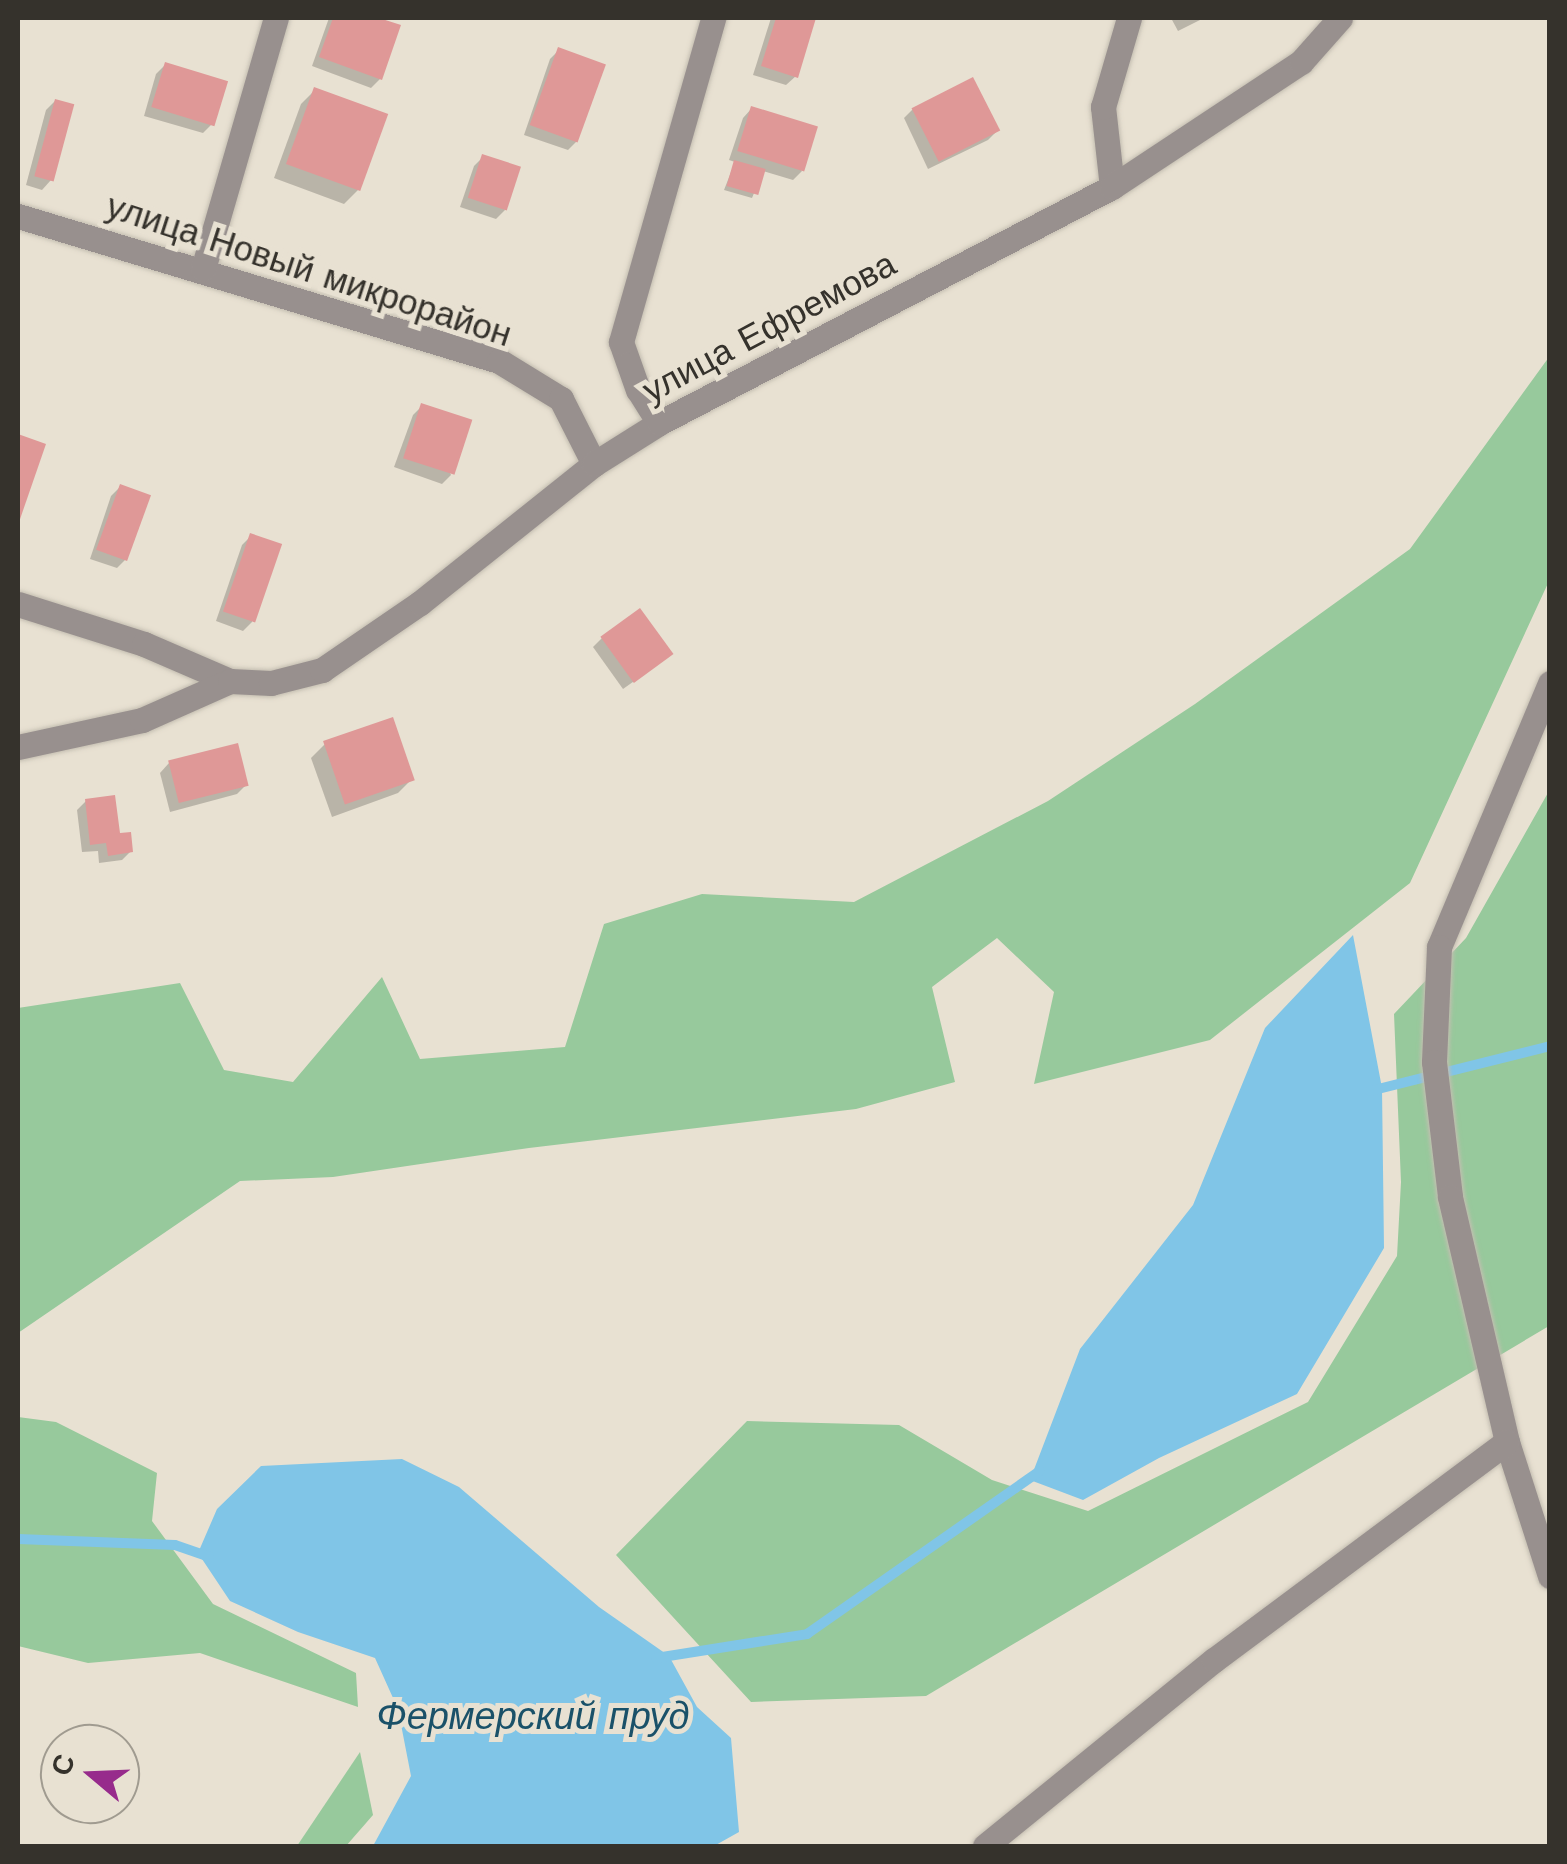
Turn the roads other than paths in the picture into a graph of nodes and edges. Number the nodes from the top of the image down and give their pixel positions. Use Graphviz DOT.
graph roads {
  1 [pos="276,18"];
  2 [pos="713,18"];
  3 [pos="1129,18"];
  4 [pos="1340,18"];
  5 [pos="1112,186"];
  6 [pos="18,216"];
  7 [pos="203,269"];
  8 [pos="659,423"];
  9 [pos="594,464"];
  10 [pos="18,604"];
  11 [pos="230,681"];
  12 [pos="1550,683"];
  13 [pos="18,747"];
  14 [pos="1507,1442"];
  15 [pos="1550,1576"];
  16 [pos="985,1846"];
  1 -- 7 [label="street"];
  2 -- 8 [label="street"];
  3 -- 5 [label="street"];
  4 -- 5 [label="street, улица Ефремова"];
  5 -- 8 [label="street, улица Ефремова"];
  6 -- 7 [label="street, улица Новый микрорайон"];
  7 -- 9 [label="street, улица Новый микрорайон"];
  8 -- 9 [label="street, улица Ефремова"];
  9 -- 11 [label="street, улица Ефремова"];
  10 -- 11 [label="street, улица Ефремова"];
  11 -- 13 [label="street, улица Ефремова"];
  12 -- 14 [label="street"];
  14 -- 15 [label="street"];
  14 -- 16 [label="street"];
}
